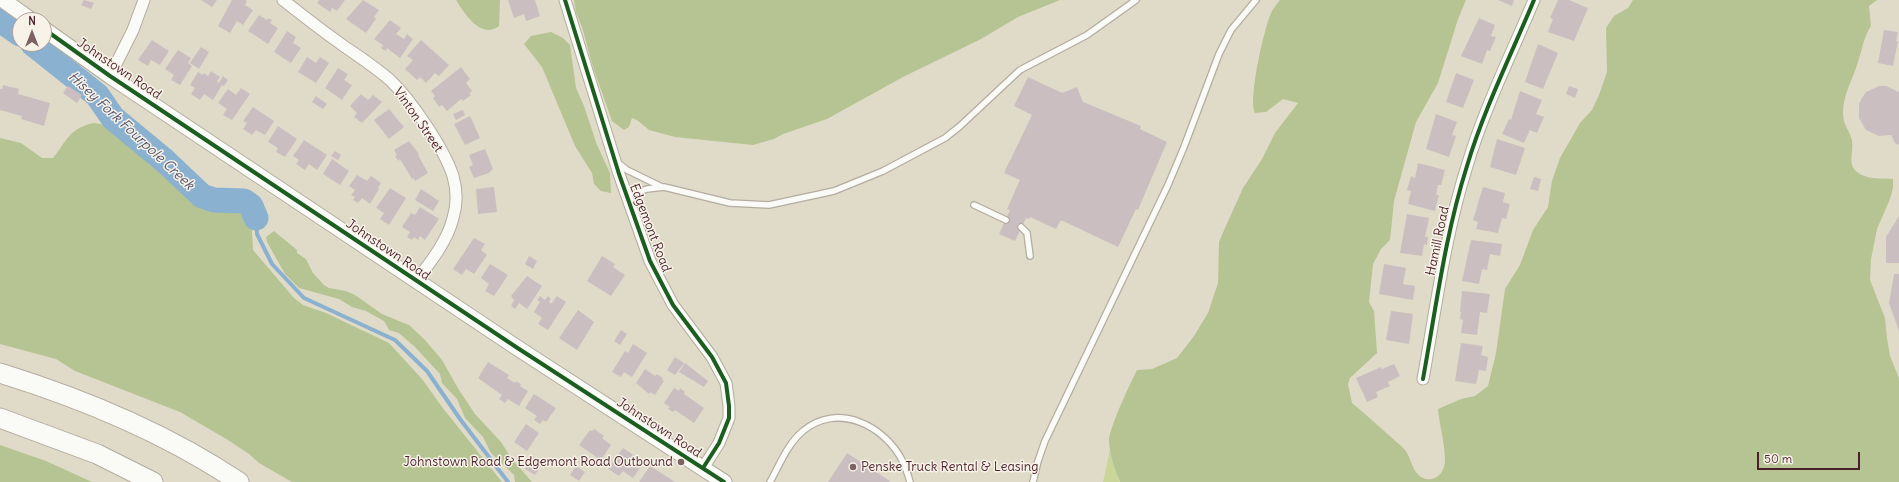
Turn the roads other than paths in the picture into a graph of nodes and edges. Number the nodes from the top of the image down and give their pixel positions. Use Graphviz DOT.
graph roads {
  1 [pos="3,0"];
  2 [pos="144,0"];
  3 [pos="283,0"];
  4 [pos="565,0"];
  5 [pos="1136,0"];
  6 [pos="1256,0"];
  7 [pos="1534,0"];
  8 [pos="20,12"];
  9 [pos="52,35"];
  10 [pos="110,76"];
  11 [pos="615,160"];
  12 [pos="664,187"];
  13 [pos="626,196"];
  14 [pos="974,205"];
  15 [pos="1006,220"];
  16 [pos="1022,227"];
  17 [pos="1030,256"];
  18 [pos="416,280"];
  19 [pos="0,373"];
  20 [pos="1423,379"];
  21 [pos="0,418"];
  22 [pos="704,468"];
  23 [pos="152,482"];
  24 [pos="239,482"];
  25 [pos="724,482"];
  26 [pos="770,482"];
  27 [pos="910,482"];
  28 [pos="1033,482"];
  1 -- 8 [label="street"];
  2 -- 10 [label="street"];
  3 -- 18 [label="street, Vinton Street"];
  4 -- 11 [label="street, Edgemont Road"];
  5 -- 12 [label="lane"];
  6 -- 28 [label="lane"];
  7 -- 20 [label="street, Hamill Road"];
  9 -- 10 [label="street, Johnstown Road"];
  10 -- 18 [label="street, Johnstown Road"];
  11 -- 12 [label="lane"];
  11 -- 13 [label="street, Edgemont Road"];
  12 -- 13 [label="lane"];
  13 -- 22 [label="street, Edgemont Road"];
  14 -- 15 [label="lane"];
  16 -- 17 [label="lane"];
  18 -- 22 [label="street, Johnstown Road"];
  19 -- 24 [label="highway"];
  21 -- 23 [label="highway"];
  22 -- 25 [label="street, Johnstown Road"];
  26 -- 27 [label="lane"];
}
